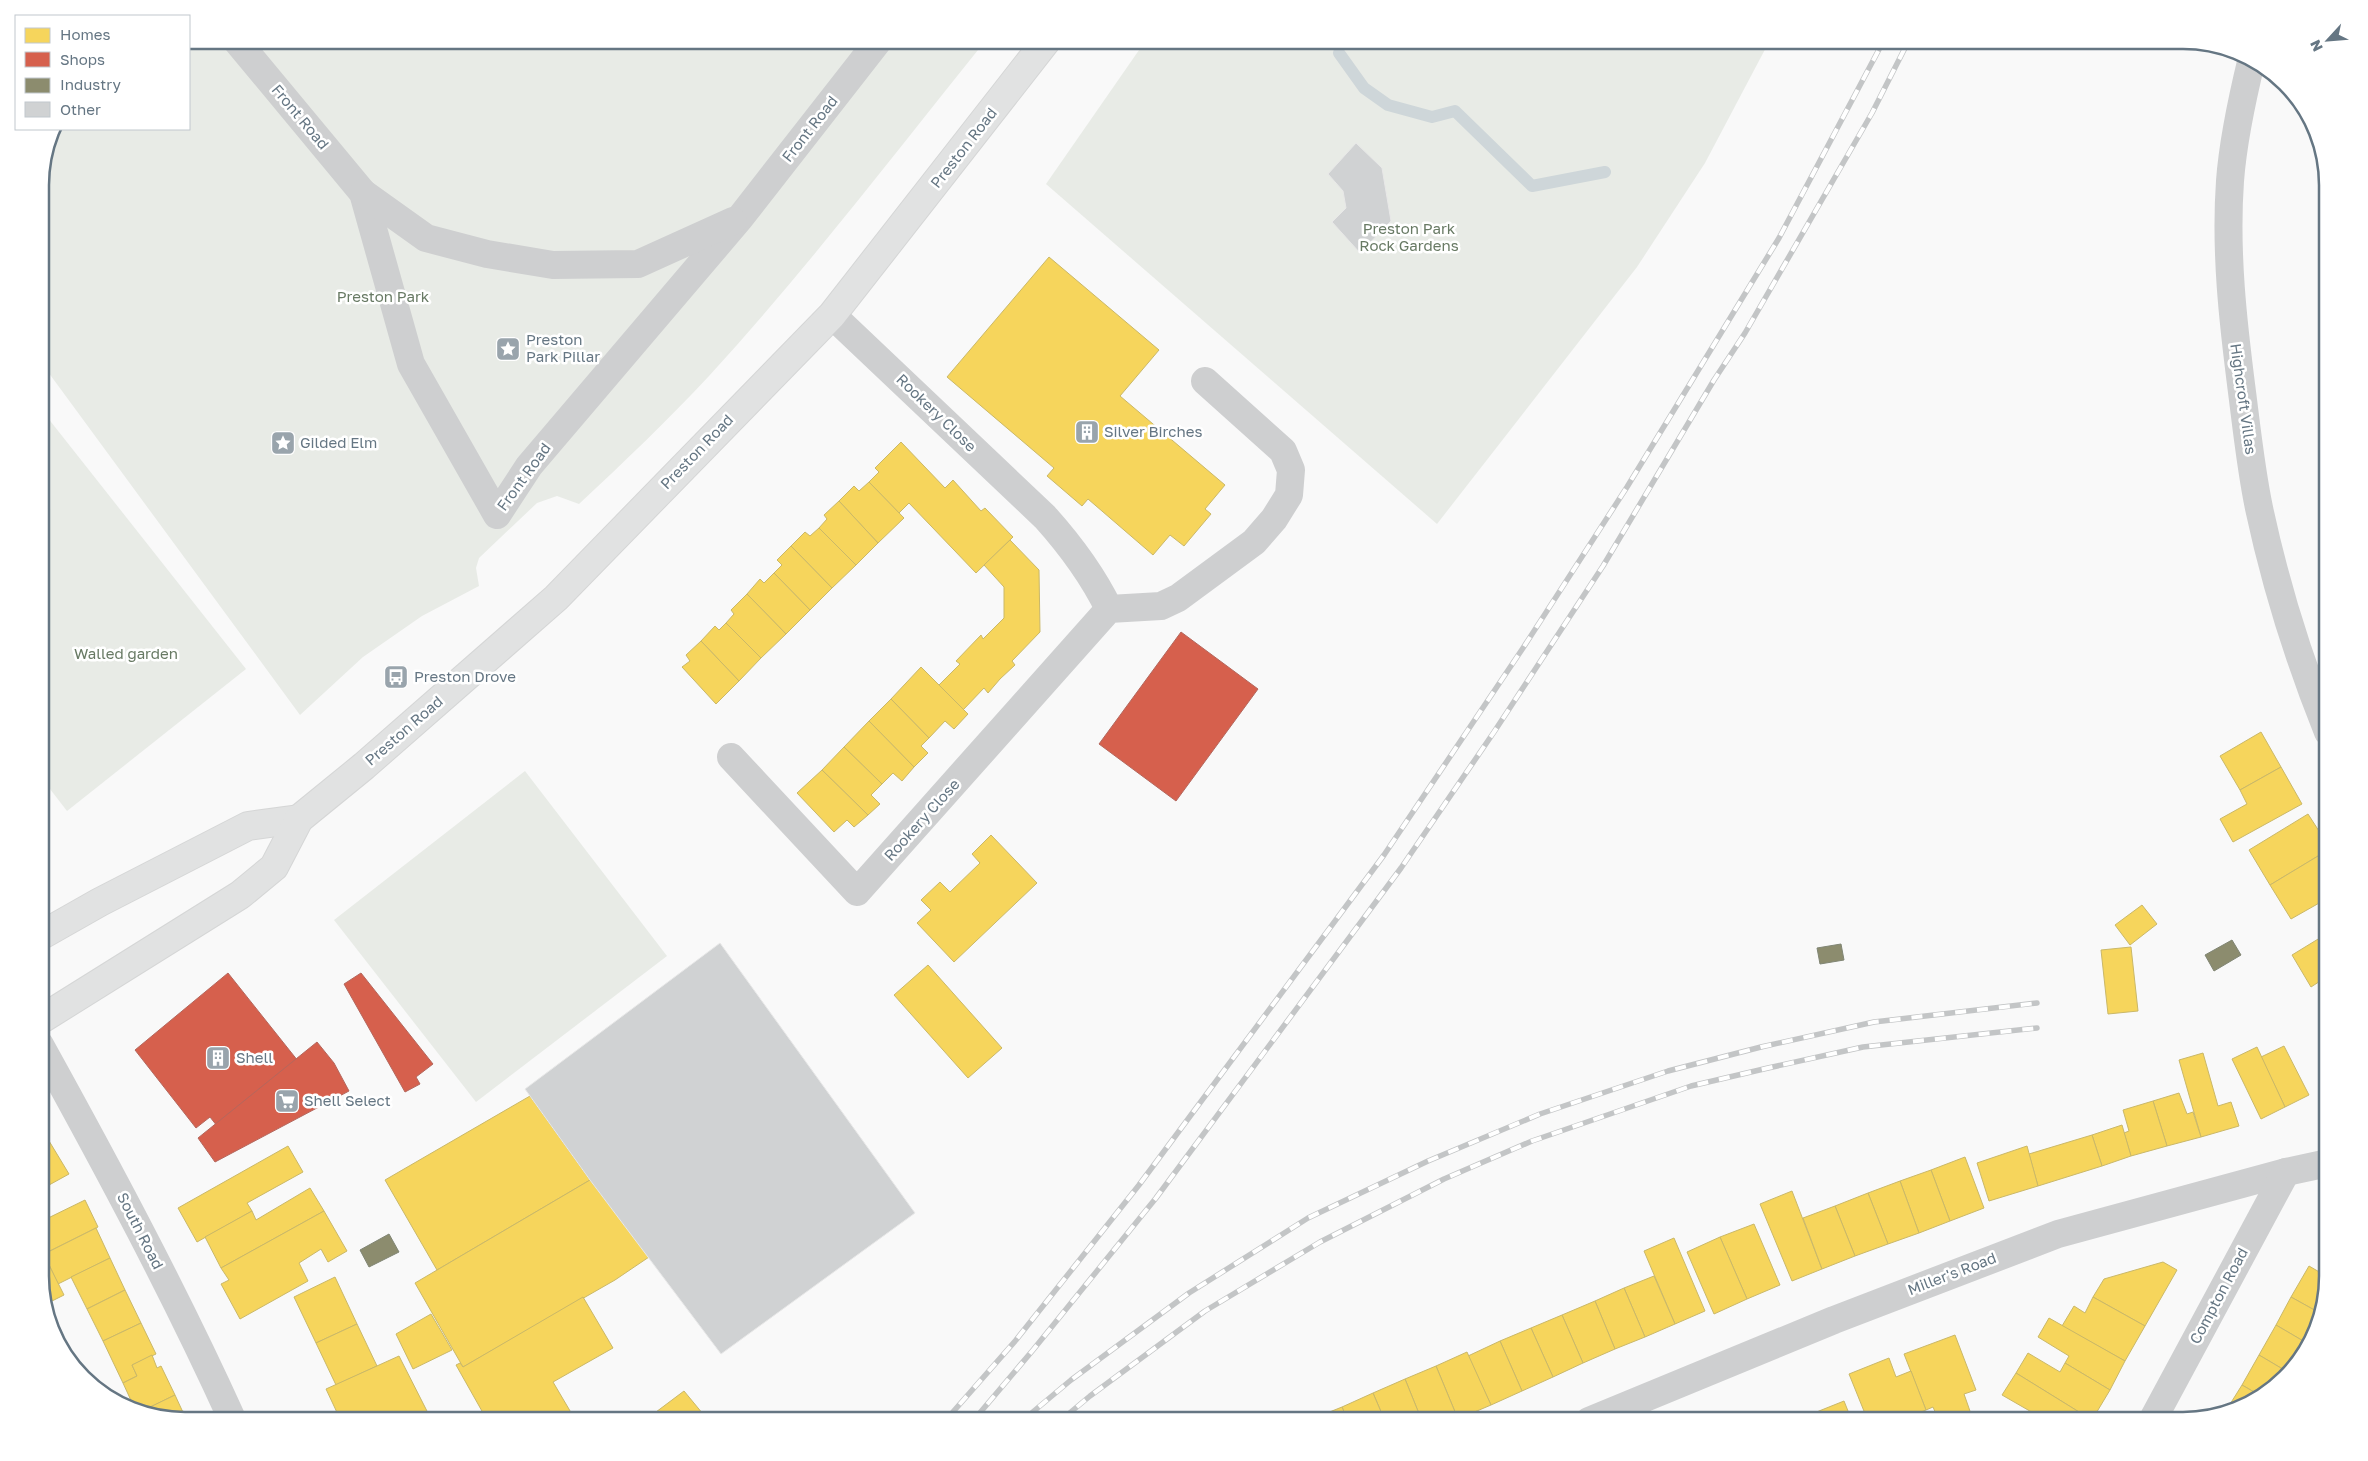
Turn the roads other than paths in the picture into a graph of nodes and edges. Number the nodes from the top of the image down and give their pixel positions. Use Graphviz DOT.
graph roads {
  1 [pos="243,49"];
  2 [pos="872,49"];
  3 [pos="1040,49"];
  4 [pos="2250,66"];
  5 [pos="363,193"];
  6 [pos="740,218"];
  7 [pos="832,315"];
  8 [pos="1205,381"];
  9 [pos="1109,609"];
  10 [pos="2319,705"];
  11 [pos="731,757"];
  12 [pos="299,819"];
  13 [pos="49,931"];
  14 [pos="49,1014"];
  15 [pos="49,1062"];
  16 [pos="2319,1165"];
  17 [pos="2286,1172"];
  18 [pos="229,1412"];
  19 [pos="1611,1412"];
  20 [pos="2157,1412"];
  1 -- 5 [label="street, Front Road"];
  2 -- 6 [label="street, Front Road"];
  3 -- 7 [label="highway, Preston Road"];
  4 -- 10 [label="street, Highcroft Villas"];
  5 -- 6 [label="street, Front Road"];
  5 -- 6 [label="street, Front Road"];
  7 -- 9 [label="street, Rookery Close"];
  7 -- 12 [label="highway, Preston Road"];
  8 -- 9 [label="street"];
  9 -- 11 [label="street, Rookery Close"];
  12 -- 13 [label="highway"];
  12 -- 14 [label="highway, Preston Road"];
  15 -- 18 [label="street, South Road"];
  16 -- 17 [label="street, Miller's Road"];
  17 -- 19 [label="street, Miller's Road"];
  17 -- 20 [label="street, Compton Road"];
}
